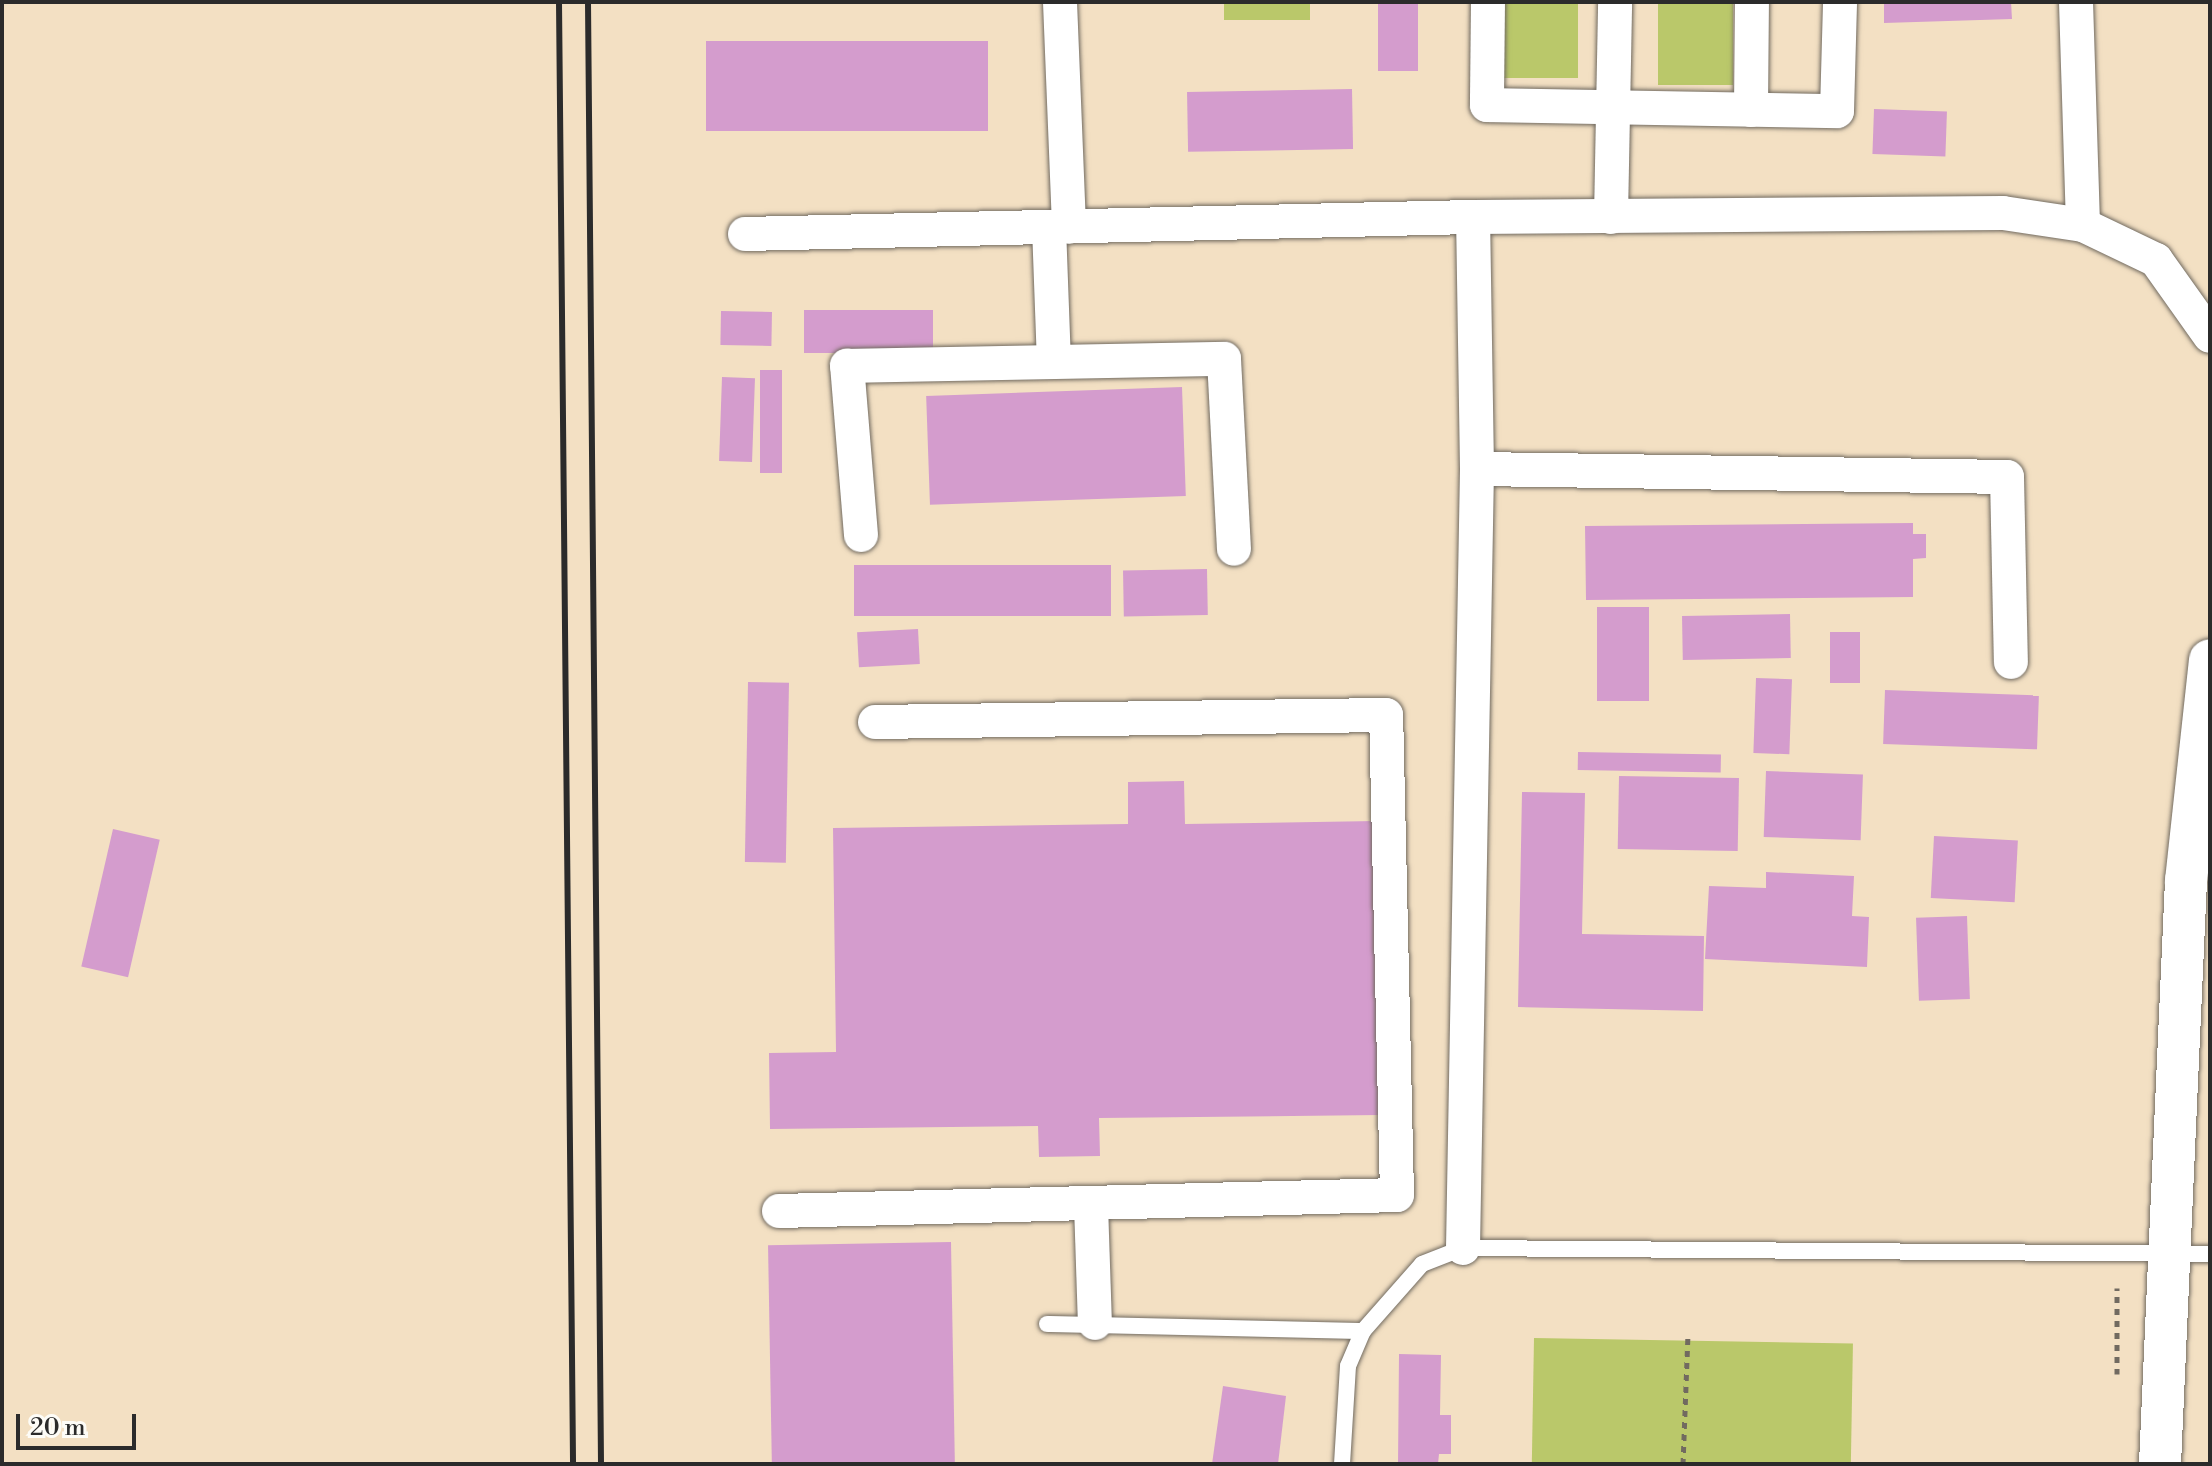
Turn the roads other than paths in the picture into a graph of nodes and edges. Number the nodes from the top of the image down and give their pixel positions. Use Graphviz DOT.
graph roads {
  1 [pos="1060,2"];
  2 [pos="1488,2"];
  3 [pos="1615,2"];
  4 [pos="1752,2"];
  5 [pos="1840,2"];
  6 [pos="2076,2"];
  7 [pos="1613,107"];
  8 [pos="1751,110"];
  9 [pos="1473,217"];
  10 [pos="1611,217"];
  11 [pos="2083,225"];
  12 [pos="1059,227"];
  13 [pos="745,234"];
  14 [pos="2210,336"];
  15 [pos="1054,362"];
  16 [pos="1477,469"];
  17 [pos="861,535"];
  18 [pos="1234,549"];
  19 [pos="2210,660"];
  20 [pos="2011,662"];
  21 [pos="875,722"];
  22 [pos="1091,1205"];
  23 [pos="779,1211"];
  24 [pos="1463,1248"];
  25 [pos="2190,1254"];
  26 [pos="1095,1323"];
  27 [pos="1047,1324"];
  28 [pos="1363,1331"];
  29 [pos="1342,1464"];
  30 [pos="2160,1464"];
  1 -- 12 [label="street"];
  2 -- 7 [label="street"];
  3 -- 7 [label="street"];
  4 -- 8 [label="street"];
  5 -- 8 [label="street"];
  6 -- 11 [label="street"];
  7 -- 8 [label="street"];
  7 -- 10 [label="street"];
  9 -- 10 [label="street"];
  9 -- 12 [label="street"];
  9 -- 16 [label="street"];
  10 -- 11 [label="street"];
  11 -- 14 [label="street"];
  12 -- 13 [label="street"];
  12 -- 15 [label="street"];
  15 -- 17 [label="street"];
  15 -- 18 [label="street"];
  16 -- 20 [label="street"];
  16 -- 24 [label="street"];
  19 -- 25 [label="street"];
  21 -- 22 [label="street"];
  22 -- 23 [label="street"];
  22 -- 26 [label="street"];
  24 -- 25 [label="lane"];
  24 -- 28 [label="lane"];
  25 -- 30 [label="street"];
  26 -- 27 [label="lane"];
  26 -- 28 [label="lane"];
  28 -- 29 [label="lane"];
}
